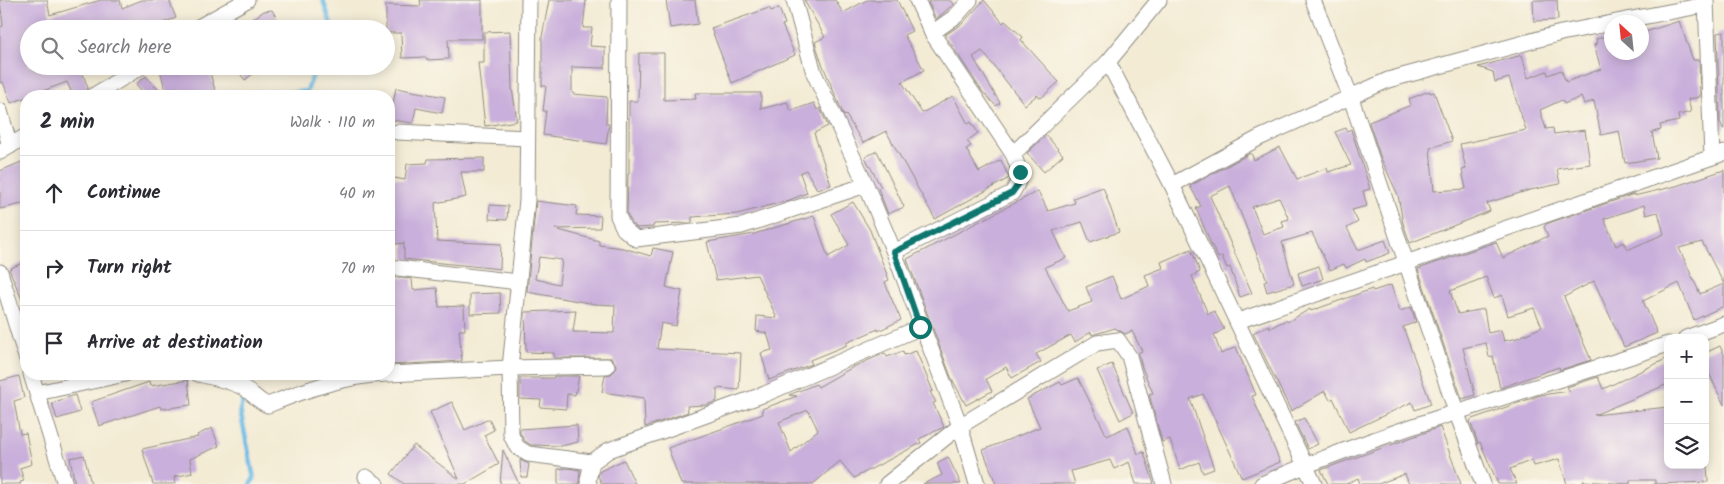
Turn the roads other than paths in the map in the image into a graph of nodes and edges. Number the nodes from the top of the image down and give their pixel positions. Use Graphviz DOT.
graph roads {
  1 [pos="247,0"];
  2 [pos="529,0"];
  3 [pos="619,0"];
  4 [pos="794,0"];
  5 [pos="917,0"];
  6 [pos="970,0"];
  7 [pos="1159,0"];
  8 [pos="1314,0"];
  9 [pos="1706,2"];
  10 [pos="1648,15"];
  11 [pos="211,20"];
  12 [pos="1604,25"];
  13 [pos="932,33"];
  14 [pos="1108,62"];
  15 [pos="127,75"];
  16 [pos="103,90"];
  17 [pos="1351,98"];
  18 [pos="0,111"];
  19 [pos="397,132"];
  20 [pos="527,138"];
  21 [pos="20,140"];
  22 [pos="5,149"];
  23 [pos="1013,154"];
  24 [pos="1718,155"];
  25 [pos="1172,185"];
  26 [pos="866,186"];
  27 [pos="894,252"];
  28 [pos="1407,262"];
  29 [pos="395,268"];
  30 [pos="0,272"];
  31 [pos="518,282"];
  32 [pos="1238,321"];
  33 [pos="1724,324"];
  34 [pos="920,327"];
  35 [pos="1697,334"];
  36 [pos="20,338"];
  37 [pos="1664,345"];
  38 [pos="607,366"];
  39 [pos="510,368"];
  40 [pos="395,374"];
  41 [pos="33,380"];
  42 [pos="97,380"];
  43 [pos="220,380"];
  44 [pos="343,380"];
  45 [pos="37,393"];
  46 [pos="1456,411"];
  47 [pos="960,426"];
  48 [pos="592,462"];
  49 [pos="1304,465"];
  50 [pos="65,484"];
  51 [pos="589,484"];
  52 [pos="887,484"];
  53 [pos="977,484"];
  54 [pos="1164,484"];
  55 [pos="1262,484"];
  56 [pos="1314,484"];
  57 [pos="1483,484"];
  1 -- 11 [label="street"];
  2 -- 20 [label="street"];
  3 -- 26 [label="street"];
  4 -- 26 [label="street"];
  5 -- 13 [label="street"];
  6 -- 13 [label="street"];
  7 -- 14 [label="street"];
  8 -- 17 [label="street"];
  9 -- 10 [label="street"];
  9 -- 24 [label="street"];
  12 -- 17 [label="street"];
  13 -- 23 [label="street"];
  14 -- 23 [label="street"];
  14 -- 25 [label="street"];
  15 -- 16 [label="street"];
  17 -- 25 [label="street"];
  17 -- 28 [label="street"];
  18 -- 22 [label="street"];
  19 -- 20 [label="street"];
  20 -- 31 [label="street"];
  21 -- 22 [label="street"];
  23 -- 27 [label="street"];
  24 -- 28 [label="street"];
  25 -- 32 [label="street"];
  26 -- 27 [label="street"];
  27 -- 34 [label="street"];
  28 -- 32 [label="street"];
  28 -- 46 [label="street"];
  29 -- 31 [label="street"];
  30 -- 36 [label="street"];
  31 -- 39 [label="street"];
  32 -- 49 [label="street"];
  33 -- 35 [label="street"];
  34 -- 47 [label="street"];
  34 -- 48 [label="street"];
  37 -- 46 [label="street"];
  38 -- 39 [label="street"];
  39 -- 40 [label="street"];
  39 -- 48 [label="street"];
  41 -- 45 [label="street"];
  42 -- 45 [label="street"];
  43 -- 44 [label="street"];
  45 -- 50 [label="street"];
  46 -- 49 [label="street"];
  46 -- 57 [label="street"];
  47 -- 52 [label="street"];
  47 -- 53 [label="street"];
  47 -- 54 [label="street"];
  48 -- 51 [label="street"];
  49 -- 55 [label="street"];
  49 -- 56 [label="street"];
}
